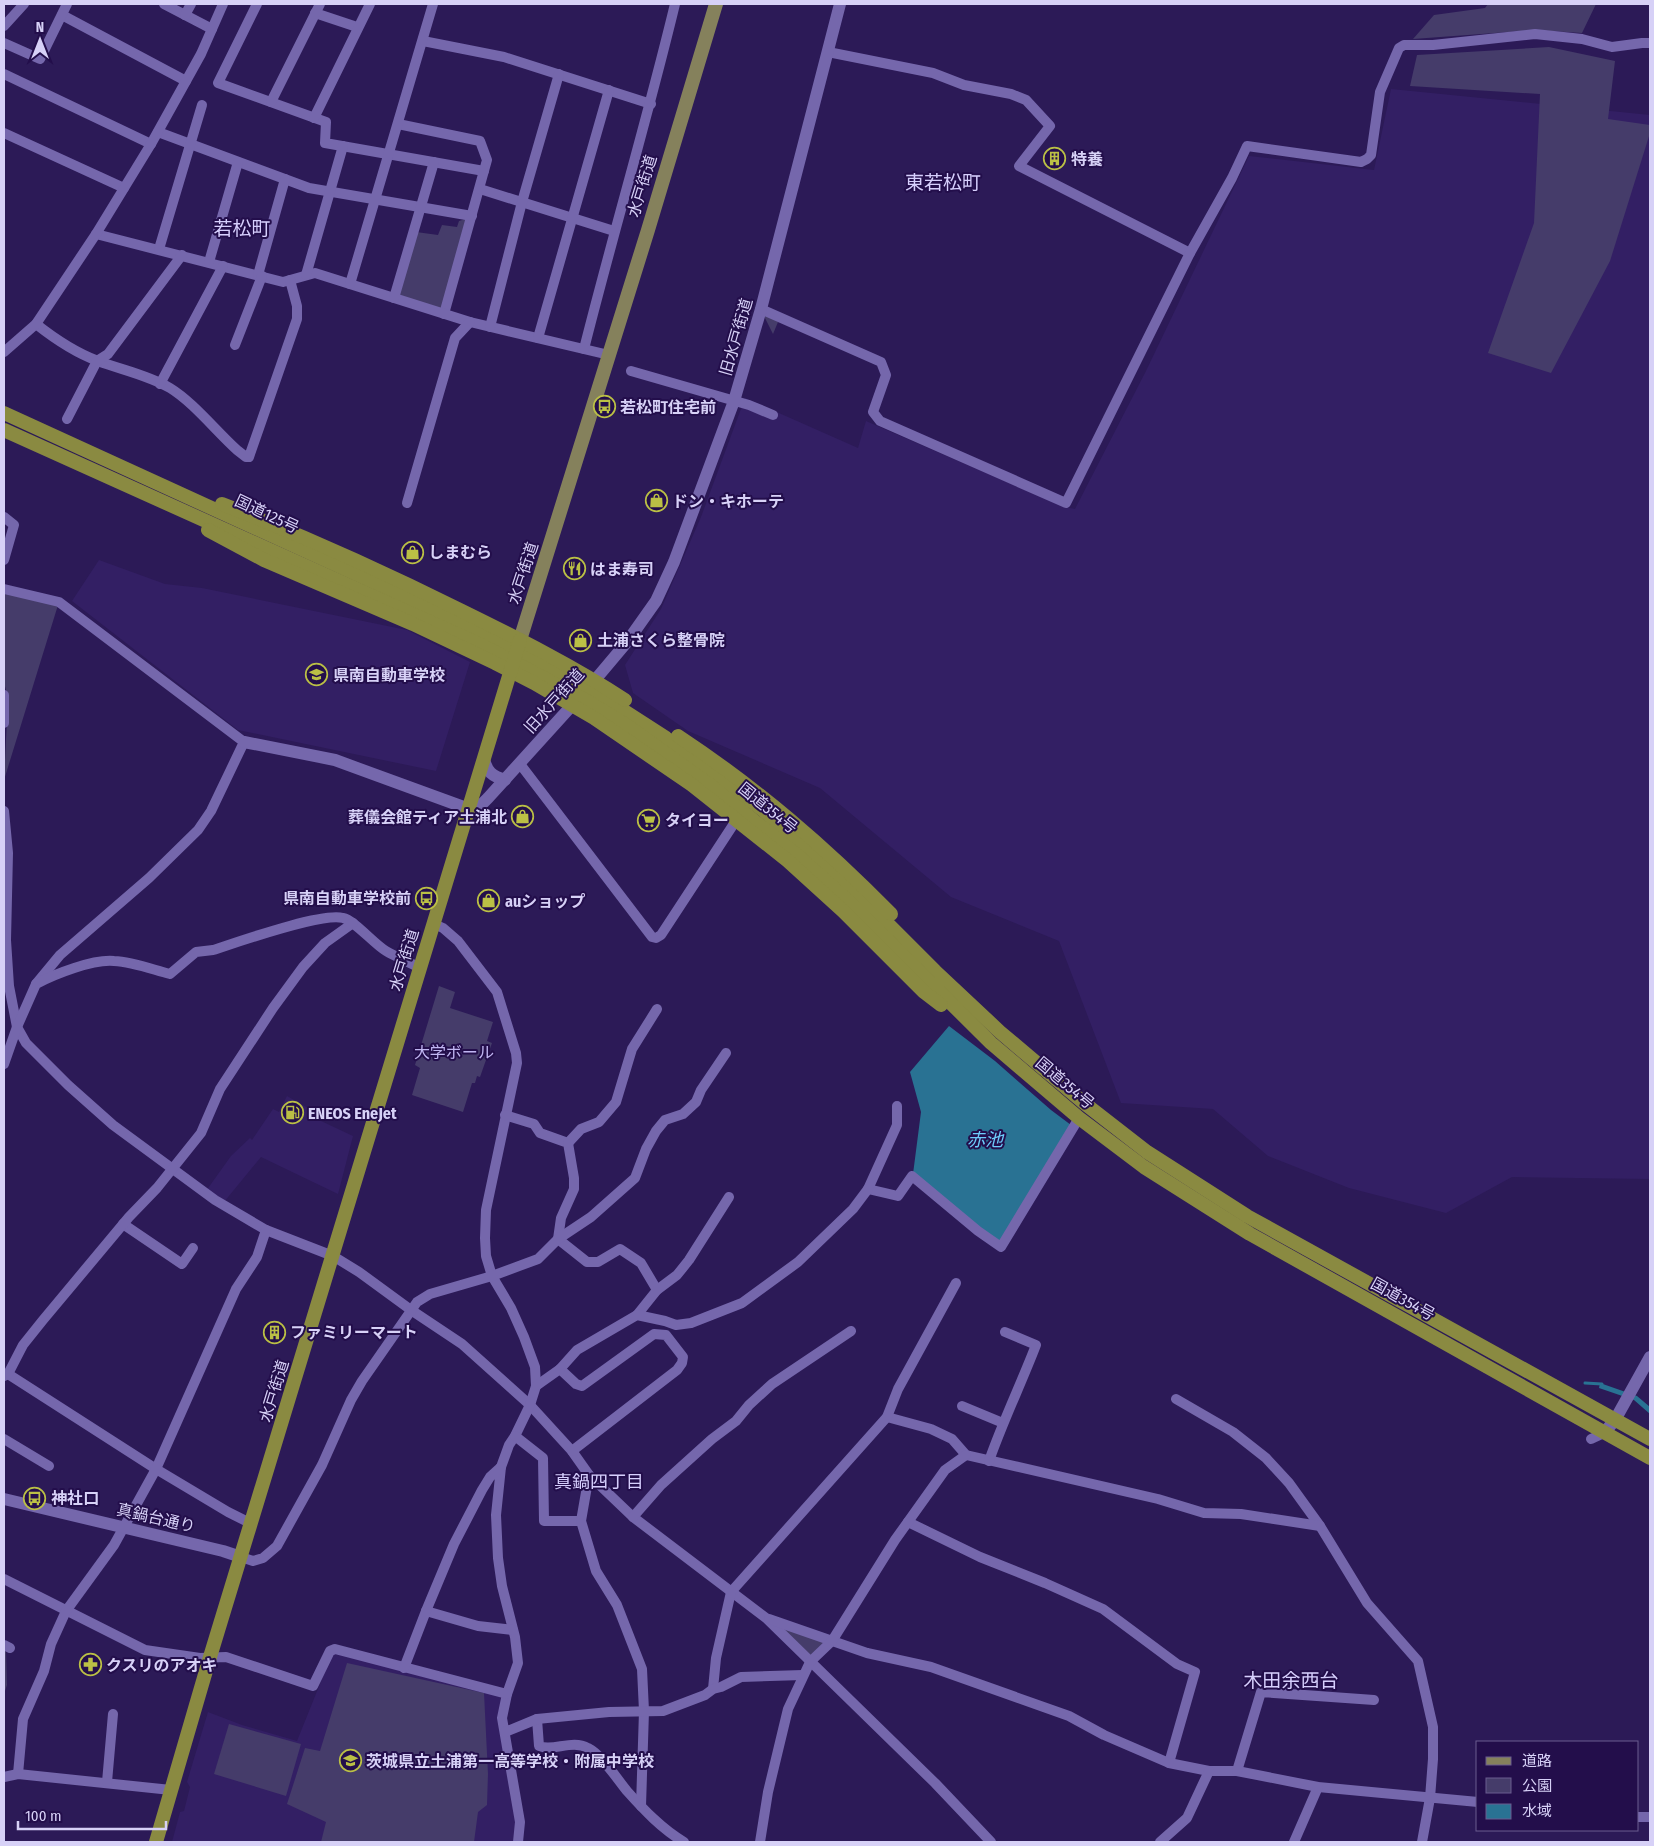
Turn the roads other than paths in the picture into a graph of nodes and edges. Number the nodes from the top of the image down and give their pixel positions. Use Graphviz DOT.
graph roads {
  1 [pos="24,4"];
  2 [pos="67,4"];
  3 [pos="164,4"];
  4 [pos="191,4"];
  5 [pos="223,4"];
  6 [pos="257,4"];
  7 [pos="370,4"];
  8 [pos="433,4"];
  9 [pos="676,4"];
  10 [pos="716,4"];
  11 [pos="840,4"];
  12 [pos="317,6"];
  13 [pos="62,15"];
  14 [pos="185,15"];
  15 [pos="4,26"];
  16 [pos="358,27"];
  17 [pos="212,29"];
  18 [pos="423,41"];
  19 [pos="4,43"];
  20 [pos="1650,43"];
  21 [pos="828,52"];
  22 [pos="4,74"];
  23 [pos="559,74"];
  24 [pos="186,81"];
  25 [pos="609,90"];
  26 [pos="271,102"];
  27 [pos="651,104"];
  28 [pos="202,105"];
  29 [pos="314,118"];
  30 [pos="398,124"];
  31 [pos="4,132"];
  32 [pos="158,132"];
  33 [pos="151,144"];
  34 [pos="190,144"];
  35 [pos="343,146"];
  36 [pos="389,153"];
  37 [pos="238,162"];
  38 [pos="434,162"];
  39 [pos="484,171"];
  40 [pos="285,179"];
  41 [pos="124,188"];
  42 [pos="480,189"];
  43 [pos="330,191"];
  44 [pos="374,199"];
  45 [pos="522,202"];
  46 [pos="421,208"];
  47 [pos="472,216"];
  48 [pos="572,218"];
  49 [pos="614,231"];
  50 [pos="96,234"];
  51 [pos="159,250"];
  52 [pos="1190,253"];
  53 [pos="182,255"];
  54 [pos="209,262"];
  55 [pos="223,266"];
  56 [pos="306,275"];
  57 [pos="260,276"];
  58 [pos="290,280"];
  59 [pos="350,284"];
  60 [pos="394,298"];
  61 [pos="761,309"];
  62 [pos="444,314"];
  63 [pos="470,322"];
  64 [pos="36,324"];
  65 [pos="490,327"];
  66 [pos="538,338"];
  67 [pos="6,345"];
  68 [pos="235,345"];
  69 [pos="584,349"];
  70 [pos="609,355"];
  71 [pos="97,360"];
  72 [pos="631,371"];
  73 [pos="160,384"];
  74 [pos="734,401"];
  75 [pos="4,413"];
  76 [pos="773,415"];
  77 [pos="67,418"];
  78 [pos="4,430"];
  79 [pos="92,453"];
  80 [pos="77,462"];
  81 [pos="408,503"];
  82 [pos="4,517"];
  83 [pos="4,560"];
  84 [pos="4,589"];
  85 [pos="429,613"];
  86 [pos="515,655"];
  87 [pos="595,680"];
  88 [pos="4,695"];
  89 [pos="573,706"];
  90 [pos="4,723"];
  91 [pos="244,742"];
  92 [pos="663,743"];
  93 [pos="484,759"];
  94 [pos="520,764"];
  95 [pos="505,780"];
  96 [pos="469,809"];
  97 [pos="4,811"];
  98 [pos="738,819"];
  99 [pos="353,923"];
  100 [pos="434,924"];
  101 [pos="420,968"];
  102 [pos="36,984"];
  103 [pos="7,988"];
  104 [pos="657,1009"];
  105 [pos="17,1026"];
  106 [pos="1000,1032"];
  107 [pos="991,1043"];
  108 [pos="726,1053"];
  109 [pos="4,1064"];
  110 [pos="897,1106"];
  111 [pos="505,1115"];
  112 [pos="1079,1118"];
  113 [pos="568,1143"];
  114 [pos="173,1169"];
  115 [pos="868,1189"];
  116 [pos="730,1197"];
  117 [pos="123,1224"];
  118 [pos="266,1230"];
  119 [pos="558,1239"];
  120 [pos="193,1248"];
  121 [pos="333,1256"];
  122 [pos="492,1276"];
  123 [pos="956,1284"];
  124 [pos="657,1290"];
  125 [pos="411,1310"];
  126 [pos="637,1315"];
  127 [pos="851,1331"];
  128 [pos="1005,1332"];
  129 [pos="1650,1357"];
  130 [pos="560,1369"];
  131 [pos="6,1375"];
  132 [pos="536,1386"];
  133 [pos="1176,1399"];
  134 [pos="530,1405"];
  135 [pos="962,1406"];
  136 [pos="887,1417"];
  137 [pos="1615,1420"];
  138 [pos="1003,1423"];
  139 [pos="1604,1433"];
  140 [pos="515,1436"];
  141 [pos="4,1439"];
  142 [pos="1650,1439"];
  143 [pos="1591,1440"];
  144 [pos="572,1451"];
  145 [pos="966,1455"];
  146 [pos="1650,1458"];
  147 [pos="989,1461"];
  148 [pos="49,1466"];
  149 [pos="501,1467"];
  150 [pos="156,1469"];
  151 [pos="589,1475"];
  152 [pos="4,1499"];
  153 [pos="633,1517"];
  154 [pos="581,1521"];
  155 [pos="908,1522"];
  156 [pos="252,1524"];
  157 [pos="1320,1526"];
  158 [pos="123,1527"];
  159 [pos="241,1557"];
  160 [pos="4,1579"];
  161 [pos="731,1592"];
  162 [pos="66,1611"];
  163 [pos="426,1611"];
  164 [pos="766,1618"];
  165 [pos="513,1630"];
  166 [pos="832,1640"];
  167 [pos="210,1657"];
  168 [pos="810,1662"];
  169 [pos="404,1668"];
  170 [pos="803,1674"];
  171 [pos="713,1689"];
  172 [pos="507,1694"];
  173 [pos="1374,1700"];
  174 [pos="644,1711"];
  175 [pos="113,1714"];
  176 [pos="537,1719"];
  177 [pos="505,1732"];
  178 [pos="1170,1763"];
  179 [pos="1208,1771"];
  180 [pos="1237,1771"];
  181 [pos="18,1774"];
  182 [pos="4,1777"];
  183 [pos="107,1782"];
  184 [pos="1318,1787"];
  185 [pos="171,1790"];
  186 [pos="1430,1798"];
  187 [pos="1476,1802"];
  188 [pos="641,1806"];
  189 [pos="156,1842"];
  190 [pos="518,1842"];
  191 [pos="684,1842"];
  192 [pos="760,1842"];
  193 [pos="991,1842"];
  194 [pos="1162,1842"];
  195 [pos="1294,1842"];
  196 [pos="1422,1842"];
  1 -- 15 [label="street"];
  2 -- 13 [label="street"];
  3 -- 14 [label="street"];
  4 -- 14 [label="street"];
  5 -- 17 [label="street"];
  6 -- 26 [label="street"];
  7 -- 16 [label="street"];
  8 -- 18 [label="street"];
  9 -- 27 [label="street"];
  10 -- 70 [label="main road, 水戸街道"];
  11 -- 21 [label="street, 旧水戸街道"];
  12 -- 16 [label="street"];
  12 -- 26 [label="street"];
  13 -- 19 [label="street"];
  13 -- 24 [label="street"];
  14 -- 17 [label="street"];
  16 -- 29 [label="street"];
  17 -- 24 [label="street"];
  18 -- 23 [label="street"];
  18 -- 30 [label="street"];
  20 -- 52 [label="street"];
  21 -- 52 [label="street"];
  21 -- 61 [label="street, 旧水戸街道"];
  22 -- 33 [label="street"];
  23 -- 25 [label="street"];
  23 -- 45 [label="street"];
  24 -- 32 [label="street"];
  25 -- 27 [label="street"];
  25 -- 48 [label="street"];
  26 -- 29 [label="street"];
  27 -- 49 [label="street"];
  28 -- 34 [label="street"];
  29 -- 35 [label="street"];
  30 -- 36 [label="street"];
  30 -- 39 [label="street"];
  31 -- 41 [label="street"];
  32 -- 33 [label="street"];
  32 -- 34 [label="street"];
  33 -- 41 [label="street"];
  34 -- 37 [label="street"];
  34 -- 51 [label="street"];
  35 -- 36 [label="street"];
  35 -- 43 [label="street"];
  36 -- 38 [label="street"];
  36 -- 44 [label="street"];
  37 -- 40 [label="street"];
  37 -- 54 [label="street"];
  38 -- 39 [label="street"];
  38 -- 46 [label="street"];
  39 -- 42 [label="street"];
  40 -- 43 [label="street"];
  40 -- 57 [label="street"];
  41 -- 50 [label="street"];
  42 -- 45 [label="street"];
  42 -- 47 [label="street"];
  43 -- 44 [label="street"];
  43 -- 56 [label="street"];
  44 -- 46 [label="street"];
  44 -- 59 [label="street"];
  45 -- 48 [label="street"];
  45 -- 65 [label="street"];
  46 -- 47 [label="street"];
  46 -- 60 [label="street"];
  47 -- 62 [label="street"];
  48 -- 49 [label="street"];
  48 -- 66 [label="street"];
  49 -- 69 [label="street"];
  50 -- 51 [label="street"];
  50 -- 64 [label="street"];
  51 -- 53 [label="street"];
  52 -- 61 [label="street"];
  53 -- 54 [label="street"];
  53 -- 71 [label="street"];
  54 -- 55 [label="street"];
  55 -- 57 [label="street"];
  55 -- 73 [label="street"];
  56 -- 58 [label="street"];
  56 -- 59 [label="street"];
  57 -- 58 [label="street"];
  57 -- 68 [label="street"];
  58 -- 73 [label="street"];
  59 -- 60 [label="street"];
  60 -- 62 [label="street"];
  61 -- 74 [label="street, 旧水戸街道"];
  62 -- 63 [label="street"];
  63 -- 65 [label="street"];
  63 -- 81 [label="street"];
  64 -- 67 [label="street"];
  64 -- 71 [label="street"];
  65 -- 66 [label="street"];
  66 -- 69 [label="street"];
  69 -- 70 [label="street"];
  70 -- 86 [label="main road, 水戸街道"];
  71 -- 73 [label="street"];
  71 -- 77 [label="street"];
  72 -- 74 [label="street"];
  74 -- 76 [label="street"];
  74 -- 87 [label="street, 旧水戸街道"];
  75 -- 79 [label="highway, 国道125号"];
  78 -- 80 [label="highway, 国道125号"];
  79 -- 85 [label="highway, 国道125号"];
  79 -- 86 [label="highway"];
  80 -- 85 [label="highway, 国道125号"];
  80 -- 86 [label="highway"];
  82 -- 83 [label="street"];
  84 -- 91 [label="street"];
  85 -- 86 [label="highway, 国道125号"];
  86 -- 87 [label="highway"];
  86 -- 89 [label="highway"];
  86 -- 92 [label="highway, 国道354号"];
  86 -- 93 [label="highway, 水戸街道"];
  87 -- 89 [label="street, 旧水戸街道"];
  87 -- 106 [label="highway"];
  88 -- 90 [label="street"];
  89 -- 94 [label="street, 旧水戸街道"];
  89 -- 98 [label="highway"];
  91 -- 96 [label="street"];
  91 -- 102 [label="street"];
  92 -- 106 [label="highway, 国道354号"];
  92 -- 107 [label="highway, 国道354号"];
  93 -- 95 [label="street"];
  93 -- 96 [label="highway, 水戸街道"];
  94 -- 95 [label="street, 旧水戸街道"];
  94 -- 98 [label="street"];
  95 -- 96 [label="street, 旧水戸街道"];
  96 -- 100 [label="highway, 水戸街道"];
  97 -- 103 [label="street"];
  98 -- 107 [label="highway"];
  99 -- 101 [label="street"];
  99 -- 102 [label="street"];
  99 -- 114 [label="street"];
  100 -- 101 [label="highway, 水戸街道"];
  100 -- 111 [label="street"];
  101 -- 121 [label="highway, 水戸街道"];
  102 -- 105 [label="street"];
  103 -- 105 [label="street"];
  104 -- 113 [label="street"];
  105 -- 109 [label="street"];
  105 -- 114 [label="street"];
  106 -- 137 [label="highway, 国道354号"];
  107 -- 112 [label="highway, 国道354号"];
  108 -- 119 [label="street"];
  110 -- 115 [label="street"];
  111 -- 113 [label="street"];
  111 -- 122 [label="street"];
  112 -- 115 [label="street"];
  112 -- 139 [label="highway, 国道354号"];
  113 -- 119 [label="street"];
  114 -- 117 [label="street"];
  114 -- 118 [label="street"];
  115 -- 126 [label="street"];
  116 -- 124 [label="street"];
  117 -- 120 [label="street"];
  117 -- 131 [label="street"];
  118 -- 121 [label="street"];
  118 -- 150 [label="street"];
  119 -- 122 [label="street"];
  119 -- 124 [label="street"];
  121 -- 125 [label="street"];
  121 -- 156 [label="highway, 水戸街道"];
  122 -- 125 [label="street"];
  122 -- 132 [label="street"];
  123 -- 136 [label="street"];
  124 -- 126 [label="street"];
  125 -- 134 [label="street"];
  125 -- 159 [label="street"];
  126 -- 130 [label="street"];
  127 -- 153 [label="street"];
  128 -- 138 [label="street"];
  129 -- 137 [label="street"];
  130 -- 132 [label="street"];
  130 -- 144 [label="street"];
  131 -- 150 [label="street"];
  132 -- 134 [label="street"];
  133 -- 157 [label="street"];
  134 -- 140 [label="street"];
  134 -- 144 [label="street"];
  135 -- 138 [label="street"];
  136 -- 145 [label="street"];
  136 -- 161 [label="street"];
  137 -- 139 [label="street"];
  137 -- 142 [label="highway, 国道354号"];
  138 -- 147 [label="street"];
  139 -- 143 [label="street"];
  139 -- 146 [label="highway, 国道354号"];
  140 -- 149 [label="street"];
  140 -- 154 [label="street"];
  141 -- 148 [label="street"];
  144 -- 151 [label="street"];
  145 -- 147 [label="street"];
  145 -- 155 [label="street"];
  147 -- 157 [label="street"];
  149 -- 163 [label="street"];
  149 -- 165 [label="street"];
  150 -- 156 [label="street"];
  150 -- 158 [label="street"];
  151 -- 153 [label="street"];
  151 -- 154 [label="street"];
  152 -- 158 [label="street, 真鍋台通り"];
  153 -- 161 [label="street"];
  154 -- 174 [label="street"];
  155 -- 166 [label="street"];
  155 -- 178 [label="street"];
  156 -- 159 [label="highway, 水戸街道"];
  157 -- 186 [label="street"];
  158 -- 159 [label="street, 真鍋台通り"];
  158 -- 162 [label="street"];
  159 -- 167 [label="highway, 水戸街道"];
  160 -- 162 [label="street"];
  161 -- 164 [label="street"];
  161 -- 171 [label="street"];
  162 -- 167 [label="street"];
  162 -- 181 [label="street"];
  163 -- 165 [label="street"];
  163 -- 169 [label="street"];
  164 -- 166 [label="street"];
  164 -- 168 [label="street"];
  165 -- 172 [label="street"];
  166 -- 168 [label="street"];
  166 -- 178 [label="street"];
  167 -- 169 [label="street"];
  167 -- 185 [label="highway, 水戸街道"];
  168 -- 170 [label="street"];
  168 -- 193 [label="street"];
  169 -- 172 [label="street"];
  170 -- 171 [label="street"];
  170 -- 192 [label="street"];
  171 -- 174 [label="street"];
  172 -- 177 [label="street"];
  173 -- 180 [label="street"];
  174 -- 176 [label="street"];
  174 -- 188 [label="street"];
  175 -- 183 [label="street"];
  176 -- 177 [label="street"];
  176 -- 188 [label="street"];
  177 -- 190 [label="street"];
  178 -- 179 [label="street"];
  179 -- 180 [label="street"];
  179 -- 194 [label="street"];
  180 -- 184 [label="street"];
  181 -- 182 [label="street"];
  181 -- 183 [label="street"];
  183 -- 185 [label="street"];
  184 -- 186 [label="street"];
  184 -- 195 [label="street"];
  185 -- 189 [label="highway, 水戸街道"];
  186 -- 187 [label="street"];
  186 -- 196 [label="street"];
  188 -- 191 [label="street"];
}
